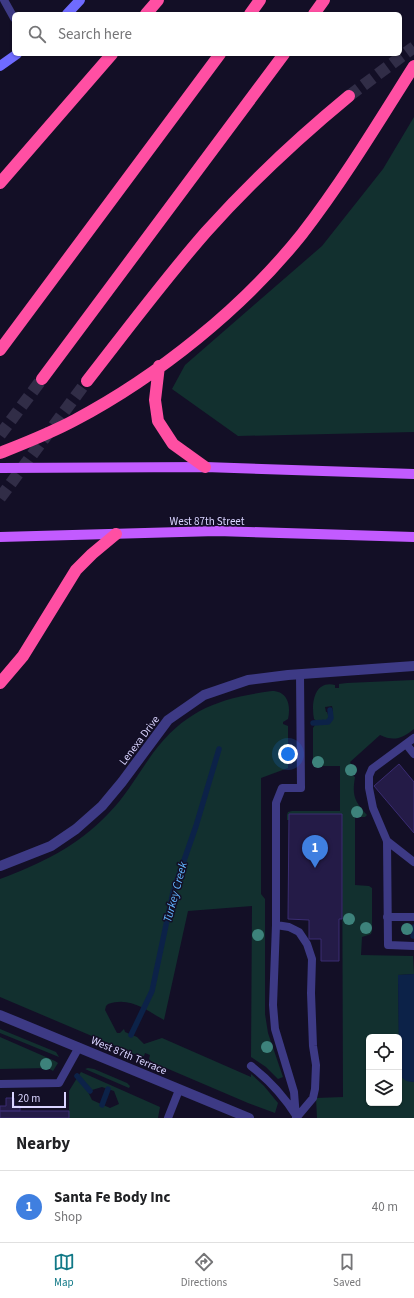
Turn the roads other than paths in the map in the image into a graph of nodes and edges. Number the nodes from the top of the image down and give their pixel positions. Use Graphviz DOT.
graph roads {
  1 [pos="4,0"];
  2 [pos="80,0"];
  3 [pos="158,0"];
  4 [pos="260,0"];
  5 [pos="324,0"];
  6 [pos="69,12"];
  7 [pos="148,12"];
  8 [pos="251,12"];
  9 [pos="315,12"];
  10 [pos="12,14"];
  11 [pos="14,56"];
  12 [pos="110,56"];
  13 [pos="219,56"];
  14 [pos="283,56"];
  15 [pos="0,66"];
  16 [pos="414,66"];
  17 [pos="349,96"];
  18 [pos="0,183"];
  19 [pos="0,350"];
  20 [pos="159,366"];
  21 [pos="42,379"];
  22 [pos="87,381"];
  23 [pos="0,453"];
  24 [pos="0,468"];
  25 [pos="205,468"];
  26 [pos="414,474"];
  27 [pos="116,534"];
  28 [pos="0,537"];
  29 [pos="414,537"];
  30 [pos="414,666"];
  31 [pos="300,674"];
  32 [pos="0,683"];
  33 [pos="414,738"];
  34 [pos="406,744"];
  35 [pos="414,754"];
  36 [pos="387,841"];
  37 [pos="414,862"];
  38 [pos="0,866"];
  39 [pos="387,917"];
  40 [pos="414,917"];
  41 [pos="276,925"];
  42 [pos="414,946"];
  43 [pos="0,1015"];
  44 [pos="79,1047"];
  45 [pos="251,1066"];
  46 [pos="0,1084"];
  47 [pos="179,1090"];
  48 [pos="296,1117"];
  49 [pos="168,1118"];
  50 [pos="249,1118"];
  1 -- 10 [label="lane"];
  2 -- 6 [label="street"];
  3 -- 7 [label="highway"];
  4 -- 8 [label="highway"];
  5 -- 9 [label="highway"];
  11 -- 15 [label="street"];
  12 -- 18 [label="highway"];
  13 -- 19 [label="highway"];
  14 -- 21 [label="highway"];
  16 -- 20 [label="highway"];
  17 -- 22 [label="highway"];
  20 -- 23 [label="highway"];
  20 -- 25 [label="highway"];
  24 -- 25 [label="main road"];
  25 -- 26 [label="main road"];
  27 -- 28 [label="main road, West 87th Street"];
  27 -- 29 [label="main road, West 87th Street"];
  27 -- 32 [label="highway"];
  30 -- 31 [label="street, Lenexa Drive"];
  31 -- 38 [label="street, Lenexa Drive"];
  31 -- 41 [label="lane"];
  33 -- 34 [label="lane"];
  34 -- 35 [label="lane"];
  34 -- 36 [label="lane"];
  36 -- 37 [label="lane"];
  36 -- 39 [label="lane"];
  39 -- 40 [label="lane"];
  39 -- 42 [label="lane"];
  41 -- 48 [label="lane"];
  41 -- 48 [label="lane"];
  43 -- 44 [label="street, West 87th Terrace"];
  44 -- 46 [label="lane"];
  44 -- 47 [label="street, West 87th Terrace"];
  45 -- 48 [label="lane"];
  47 -- 49 [label="lane"];
  47 -- 50 [label="street, West 87th Terrace"];
}
